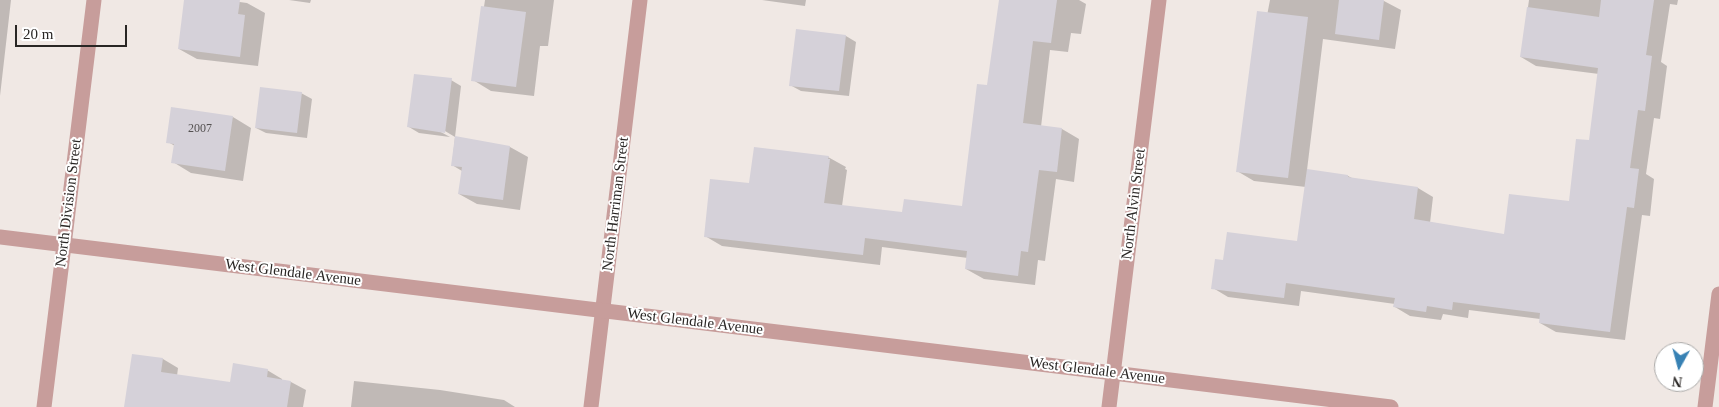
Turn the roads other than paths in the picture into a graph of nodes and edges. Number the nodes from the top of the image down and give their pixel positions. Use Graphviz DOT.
graph roads {
  1 [pos="94,0"];
  2 [pos="640,0"];
  3 [pos="1159,0"];
  4 [pos="0,237"];
  5 [pos="64,245"];
  6 [pos="1719,294"];
  7 [pos="603,311"];
  8 [pos="1114,374"];
  9 [pos="44,407"];
  10 [pos="591,407"];
  11 [pos="1109,407"];
  12 [pos="1391,407"];
  13 [pos="1705,407"];
  1 -- 5 [label="street, North Division Street"];
  2 -- 7 [label="street, North Harriman Street"];
  3 -- 8 [label="street, North Alvin Street"];
  4 -- 5 [label="street, West Glendale Avenue"];
  5 -- 7 [label="street, West Glendale Avenue"];
  5 -- 9 [label="street, North Division Street"];
  6 -- 13 [label="street"];
  7 -- 8 [label="street, West Glendale Avenue"];
  7 -- 10 [label="street, North Harriman Street"];
  8 -- 11 [label="street, North Alvin Street"];
  8 -- 12 [label="street, West Glendale Avenue"];
}
